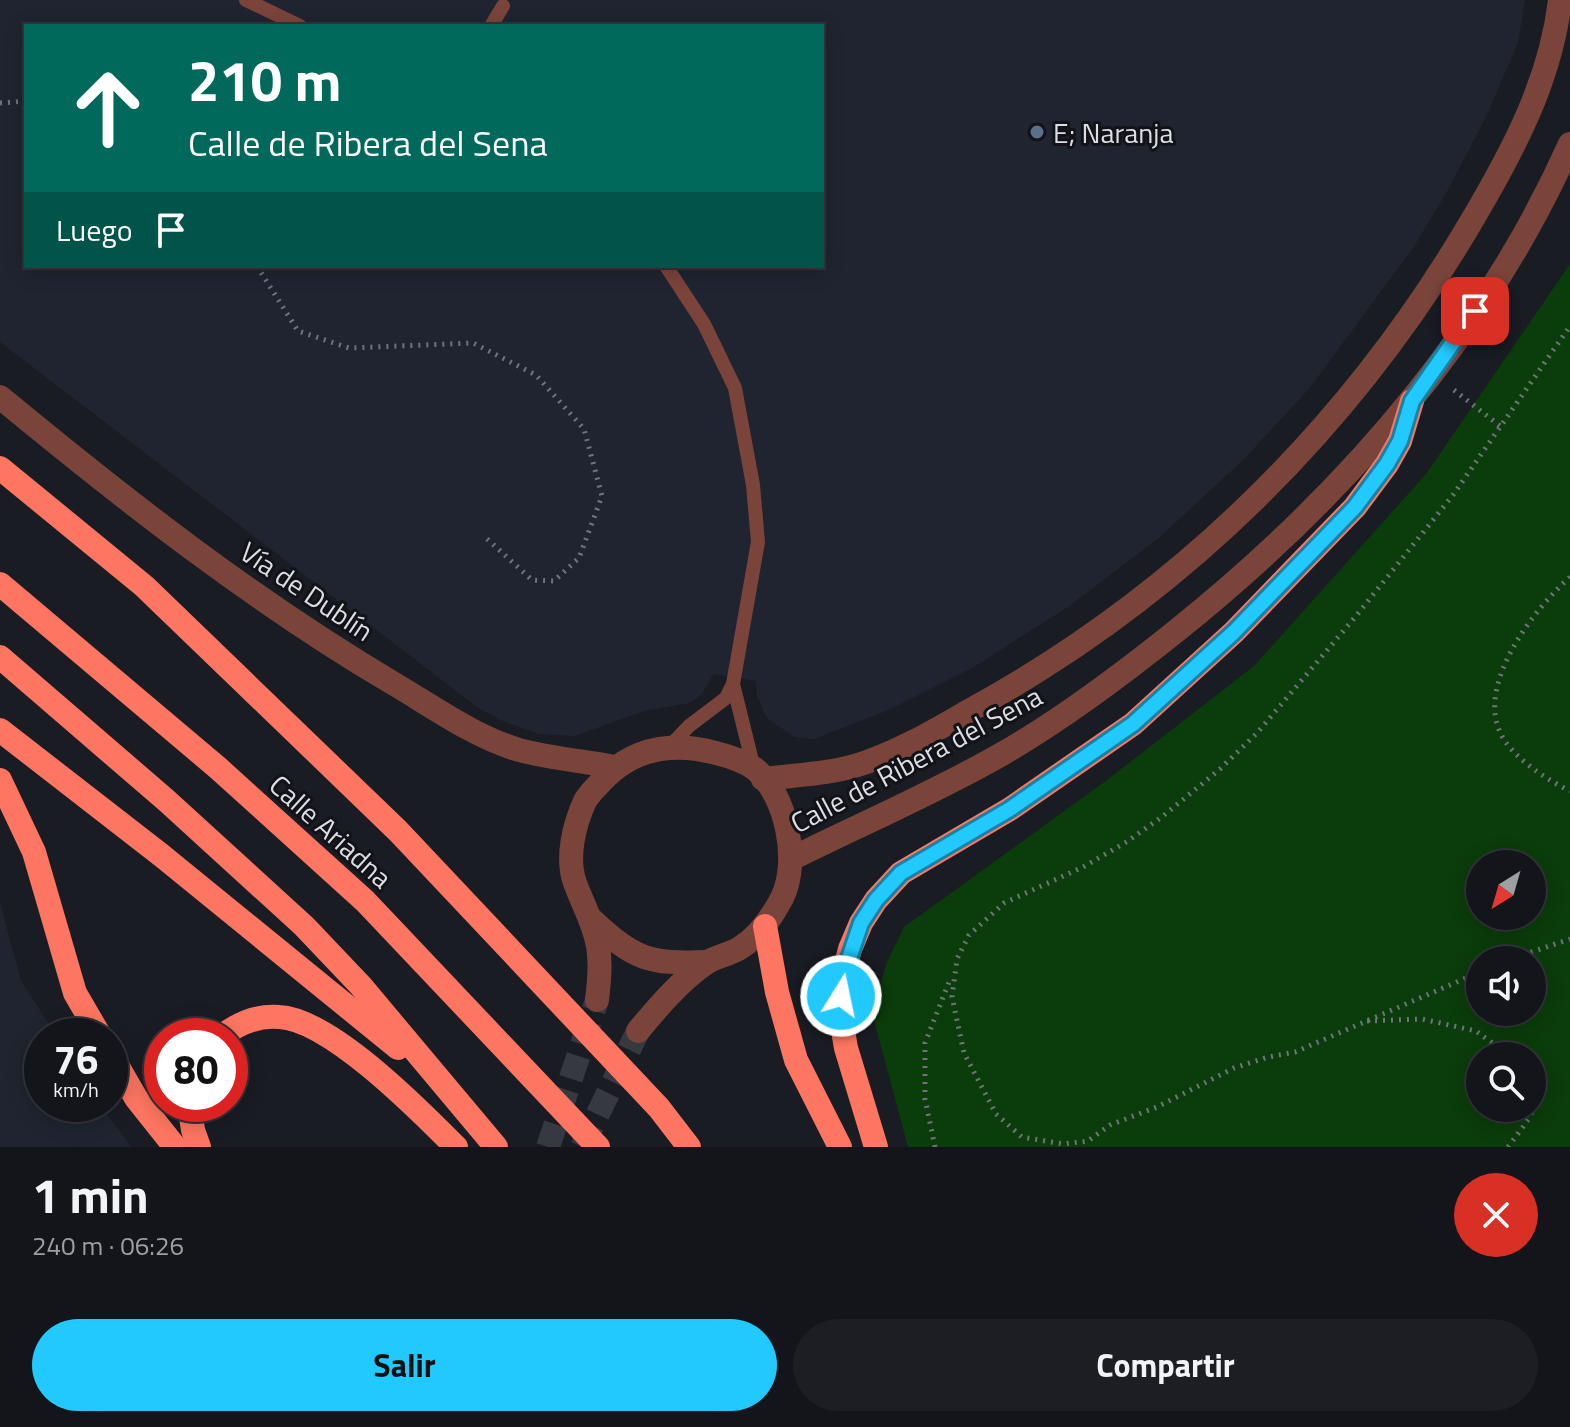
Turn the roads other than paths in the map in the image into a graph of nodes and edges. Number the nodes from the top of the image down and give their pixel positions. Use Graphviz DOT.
graph roads {
  1 [pos="246,0"];
  2 [pos="1560,0"];
  3 [pos="503,6"];
  4 [pos="296,24"];
  5 [pos="492,24"];
  6 [pos="1570,144"];
  7 [pos="667,268"];
  8 [pos="0,397"];
  9 [pos="1412,401"];
  10 [pos="0,468"];
  11 [pos="0,584"];
  12 [pos="0,657"];
  13 [pos="733,684"];
  14 [pos="0,730"];
  15 [pos="671,745"];
  16 [pos="615,767"];
  17 [pos="759,774"];
  18 [pos="0,780"];
  19 [pos="791,859"];
  20 [pos="591,919"];
  21 [pos="765,926"];
  22 [pos="707,962"];
  23 [pos="597,1000"];
  24 [pos="90,1018"];
  25 [pos="248,1021"];
  26 [pos="638,1031"];
  27 [pos="440,1083"];
  28 [pos="128,1084"];
  29 [pos="192,1122"];
  30 [pos="175,1147"];
  31 [pos="199,1147"];
  32 [pos="456,1147"];
  33 [pos="496,1147"];
  34 [pos="598,1147"];
  35 [pos="689,1147"];
  36 [pos="840,1147"];
  37 [pos="876,1147"];
  1 -- 4 [label="lane"];
  2 -- 17 [label="street, Calle de Ribera del Sena"];
  3 -- 5 [label="lane"];
  6 -- 9 [label="street, Calle de Ribera del Sena"];
  7 -- 13 [label="lane"];
  8 -- 16 [label="street, Vía de Dublín"];
  9 -- 19 [label="street, Calle de Ribera del Sena"];
  9 -- 37 [label="highway"];
  10 -- 35 [label="highway"];
  11 -- 34 [label="highway, Calle Ariadna"];
  12 -- 27 [label="highway"];
  13 -- 15 [label="lane"];
  13 -- 17 [label="lane"];
  14 -- 27 [label="highway"];
  15 -- 16 [label="street"];
  15 -- 17 [label="street"];
  16 -- 20 [label="street"];
  17 -- 19 [label="street"];
  18 -- 24 [label="highway"];
  19 -- 21 [label="street"];
  20 -- 22 [label="street"];
  20 -- 23 [label="street"];
  21 -- 22 [label="street"];
  21 -- 36 [label="highway"];
  22 -- 26 [label="street"];
  25 -- 32 [label="highway"];
  27 -- 33 [label="highway"];
  28 -- 30 [label="highway"];
  29 -- 31 [label="highway"];
}
